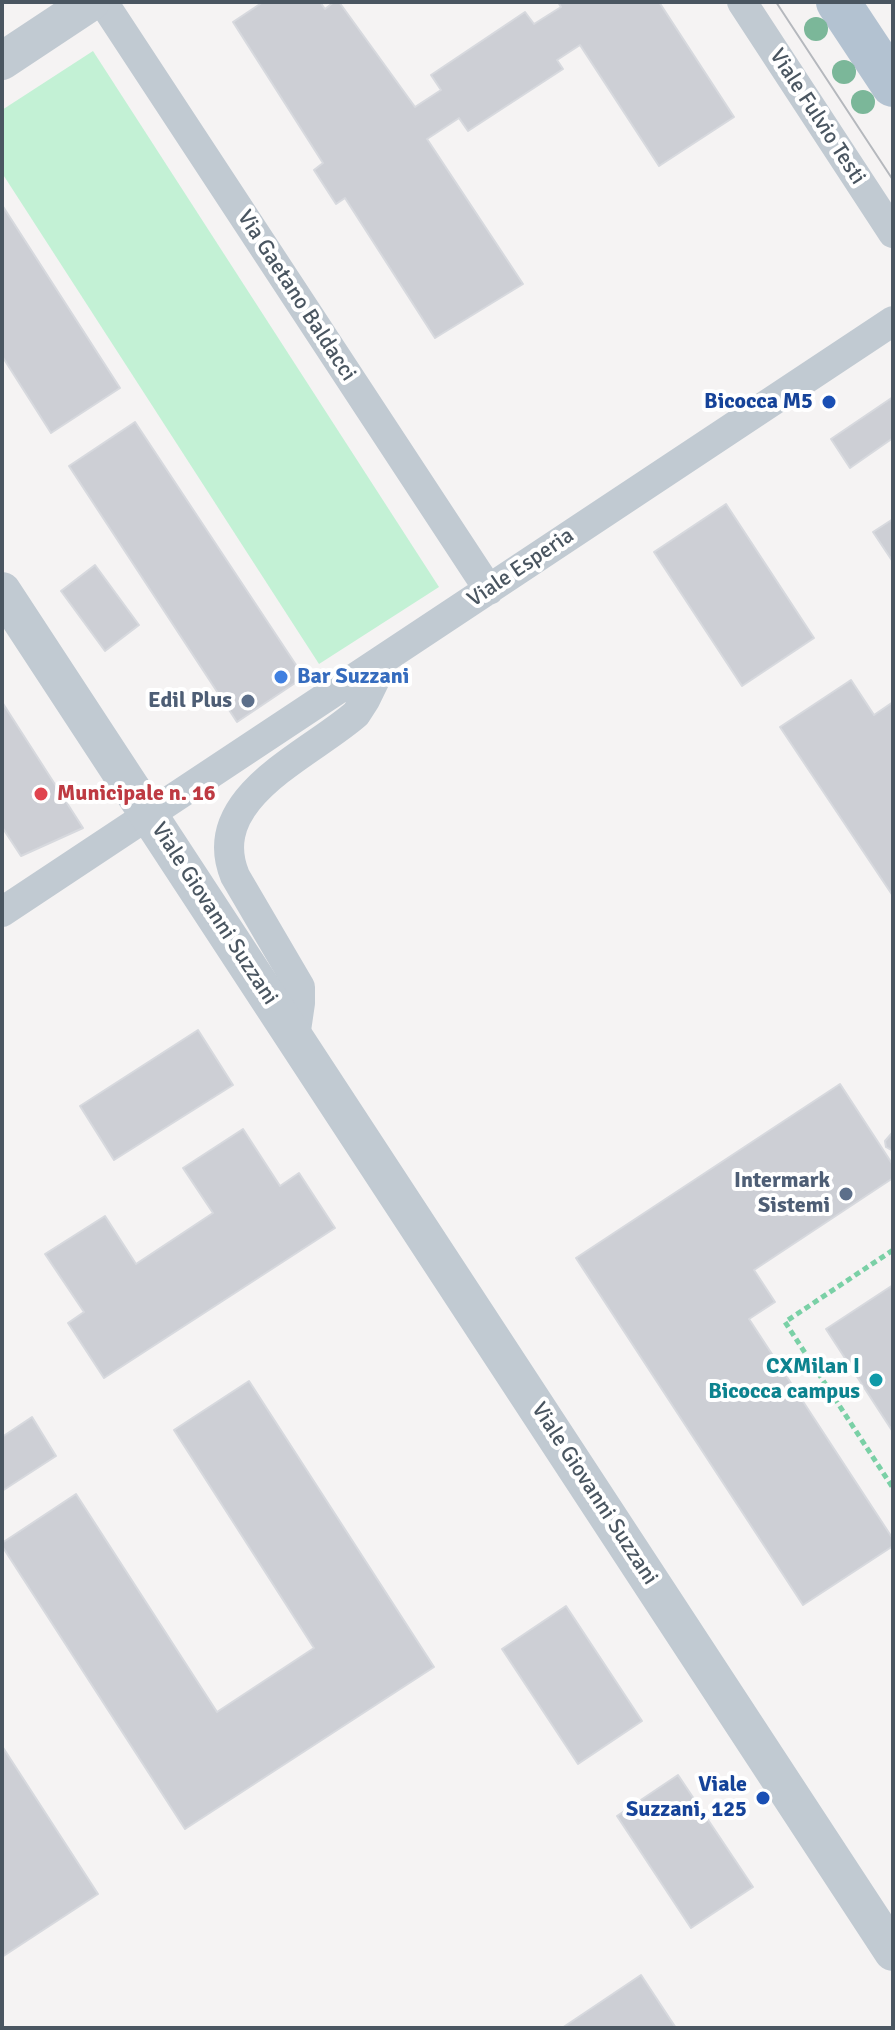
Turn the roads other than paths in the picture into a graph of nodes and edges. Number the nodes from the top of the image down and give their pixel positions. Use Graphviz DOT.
graph roads {
  1 [pos="91,2"];
  2 [pos="103,2"];
  3 [pos="742,2"];
  4 [pos="838,2"];
  5 [pos="2,61"];
  6 [pos="893,85"];
  7 [pos="893,233"];
  8 [pos="893,321"];
  9 [pos="489,590"];
  10 [pos="2,591"];
  11 [pos="384,659"];
  12 [pos="149,816"];
  13 [pos="2,912"];
  14 [pos="295,1037"];
  15 [pos="893,1952"];
  1 -- 5 [label="street"];
  2 -- 9 [label="street, Via Gaetano Baldacci"];
  3 -- 7 [label="street, Viale Fulvio Testi"];
  4 -- 6 [label="main road"];
  8 -- 9 [label="street, Viale Esperia"];
  9 -- 11 [label="street, Viale Esperia"];
  10 -- 12 [label="street, Viale Giovanni Suzzani"];
  11 -- 12 [label="street, Viale Esperia"];
  11 -- 14 [label="street, Viale Giovanni Suzzani"];
  12 -- 13 [label="street, Viale Esperia"];
  12 -- 14 [label="street, Viale Giovanni Suzzani"];
  14 -- 15 [label="street, Viale Giovanni Suzzani"];
}
